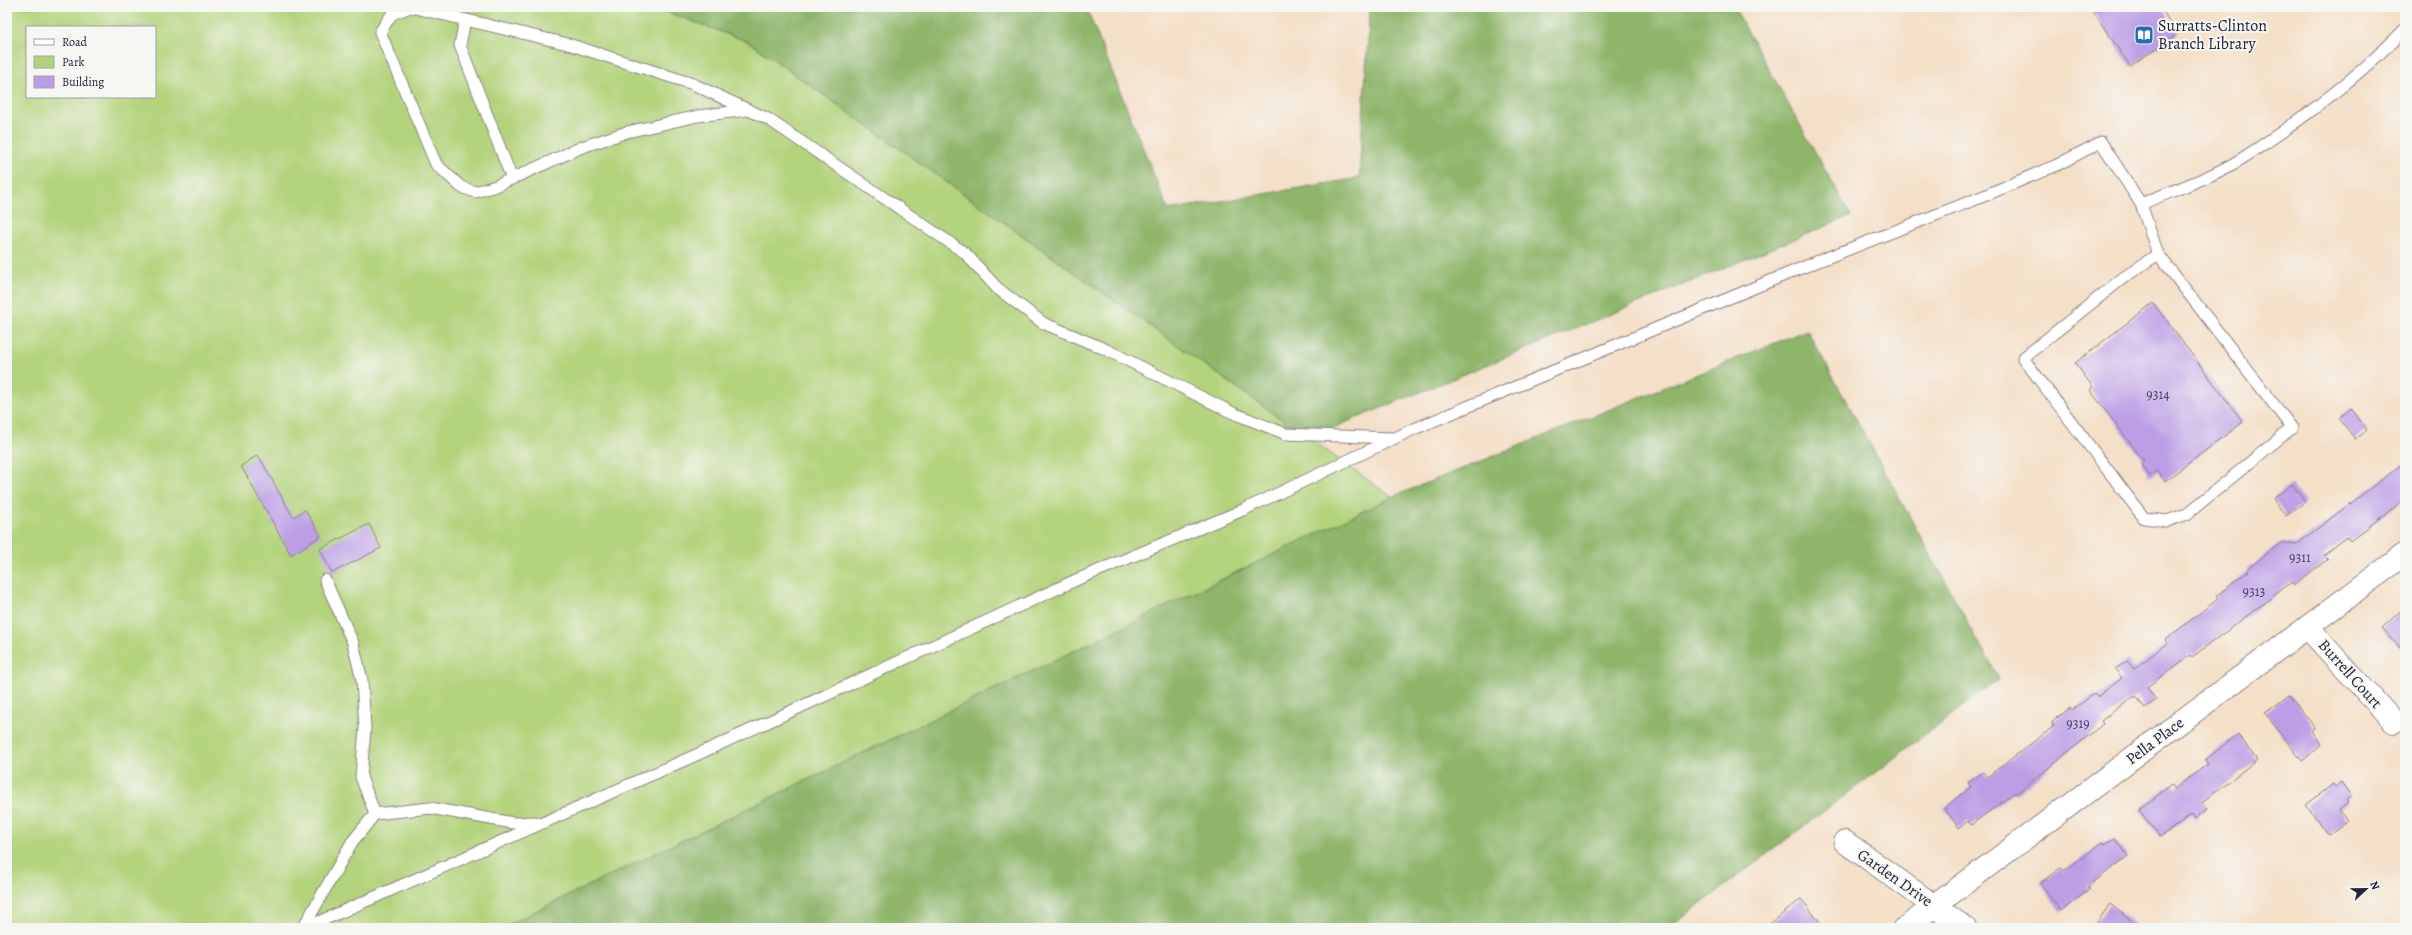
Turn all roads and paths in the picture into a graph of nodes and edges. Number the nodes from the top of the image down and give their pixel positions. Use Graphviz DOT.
graph roads {
  1 [pos="411,7"];
  2 [pos="465,20"];
  3 [pos="2405,30"];
  4 [pos="749,110"];
  5 [pos="512,179"];
  6 [pos="2141,204"];
  7 [pos="2158,254"];
  8 [pos="1396,438"];
  9 [pos="2405,554"];
  10 [pos="325,580"];
  11 [pos="2307,627"];
  12 [pos="2394,722"];
  13 [pos="375,814"];
  14 [pos="542,822"];
  15 [pos="1845,842"];
  16 [pos="1935,906"];
  17 [pos="304,928"];
  18 [pos="1905,928"];
  19 [pos="1965,928"];
  1 -- 2 [label="lane"];
  1 -- 5 [label="lane"];
  2 -- 4 [label="lane"];
  2 -- 5 [label="lane"];
  3 -- 6 [label="lane"];
  4 -- 5 [label="lane"];
  4 -- 8 [label="lane"];
  6 -- 7 [label="lane"];
  6 -- 8 [label="lane"];
  7 -- 7 [label="lane"];
  8 -- 14 [label="lane"];
  9 -- 11 [label="street, Pella Place"];
  10 -- 13 [label="lane"];
  11 -- 12 [label="street, Burrell Court"];
  11 -- 16 [label="street, Pella Place"];
  13 -- 14 [label="lane"];
  13 -- 17 [label="lane"];
  14 -- 17 [label="lane"];
  15 -- 16 [label="street, Garden Drive"];
  16 -- 18 [label="street, Pella Place"];
  16 -- 19 [label="street, Garden Drive"];
}
